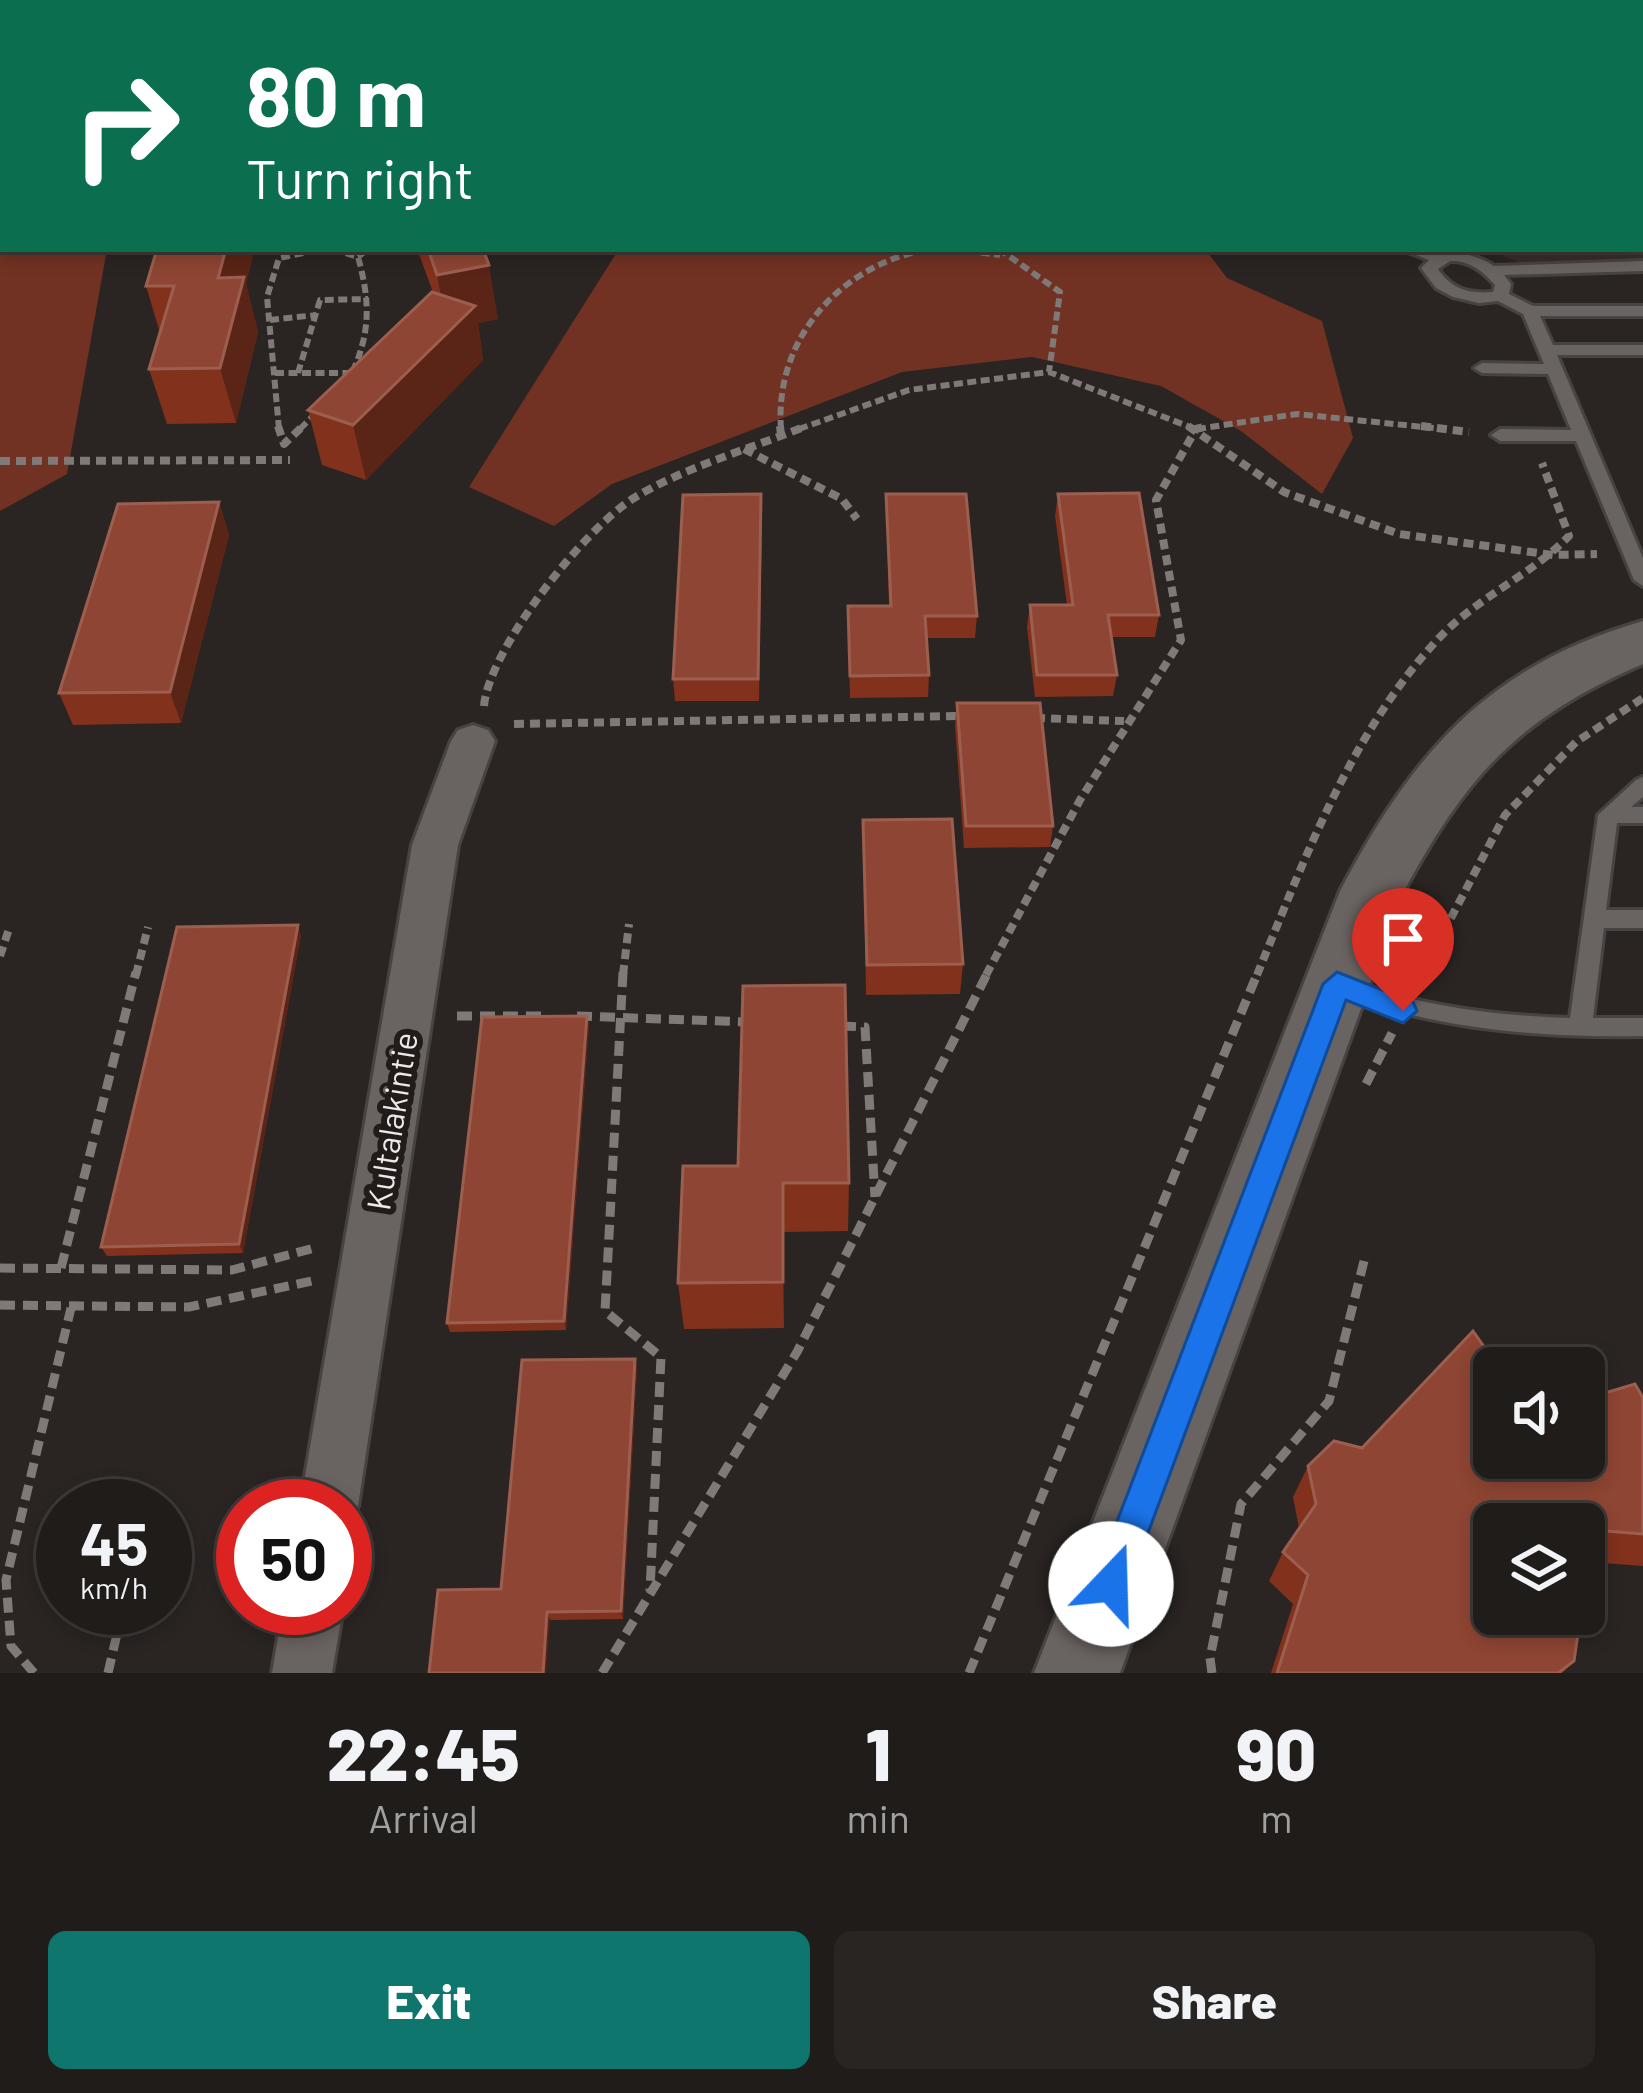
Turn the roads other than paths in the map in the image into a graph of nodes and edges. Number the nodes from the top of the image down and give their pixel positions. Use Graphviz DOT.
graph roads {
  1 [pos="1447,254"];
  2 [pos="1643,266"];
  3 [pos="1493,272"];
  4 [pos="1500,296"];
  5 [pos="1530,310"];
  6 [pos="1643,311"];
  7 [pos="1546,350"];
  8 [pos="1643,350"];
  9 [pos="1482,368"];
  10 [pos="1554,369"];
  11 [pos="1500,435"];
  12 [pos="1581,436"];
  13 [pos="1643,580"];
  14 [pos="1643,641"];
  15 [pos="477,732"];
  16 [pos="1643,785"];
  17 [pos="1608,815"];
  18 [pos="1643,815"];
  19 [pos="1594,919"];
  20 [pos="1643,919"];
  21 [pos="1370,997"];
  22 [pos="1643,1027"];
  23 [pos="1580,1029"];
  24 [pos="333,1479"];
  25 [pos="308,1635"];
  26 [pos="302,1673"];
  27 [pos="1077,1673"];
  1 -- 3 [label="lane"];
  1 -- 4 [label="lane"];
  2 -- 3 [label="lane"];
  3 -- 4 [label="lane"];
  4 -- 5 [label="lane"];
  5 -- 6 [label="lane"];
  5 -- 7 [label="lane"];
  7 -- 8 [label="lane"];
  7 -- 10 [label="lane"];
  9 -- 10 [label="lane"];
  10 -- 12 [label="lane"];
  11 -- 12 [label="lane"];
  12 -- 13 [label="lane"];
  14 -- 21 [label="main road"];
  15 -- 24 [label="street, Kultalakintie"];
  16 -- 17 [label="lane"];
  17 -- 18 [label="lane"];
  17 -- 19 [label="lane"];
  19 -- 20 [label="lane"];
  19 -- 23 [label="lane"];
  21 -- 23 [label="lane"];
  21 -- 27 [label="main road"];
  22 -- 23 [label="lane"];
  25 -- 26 [label="street"];
}
